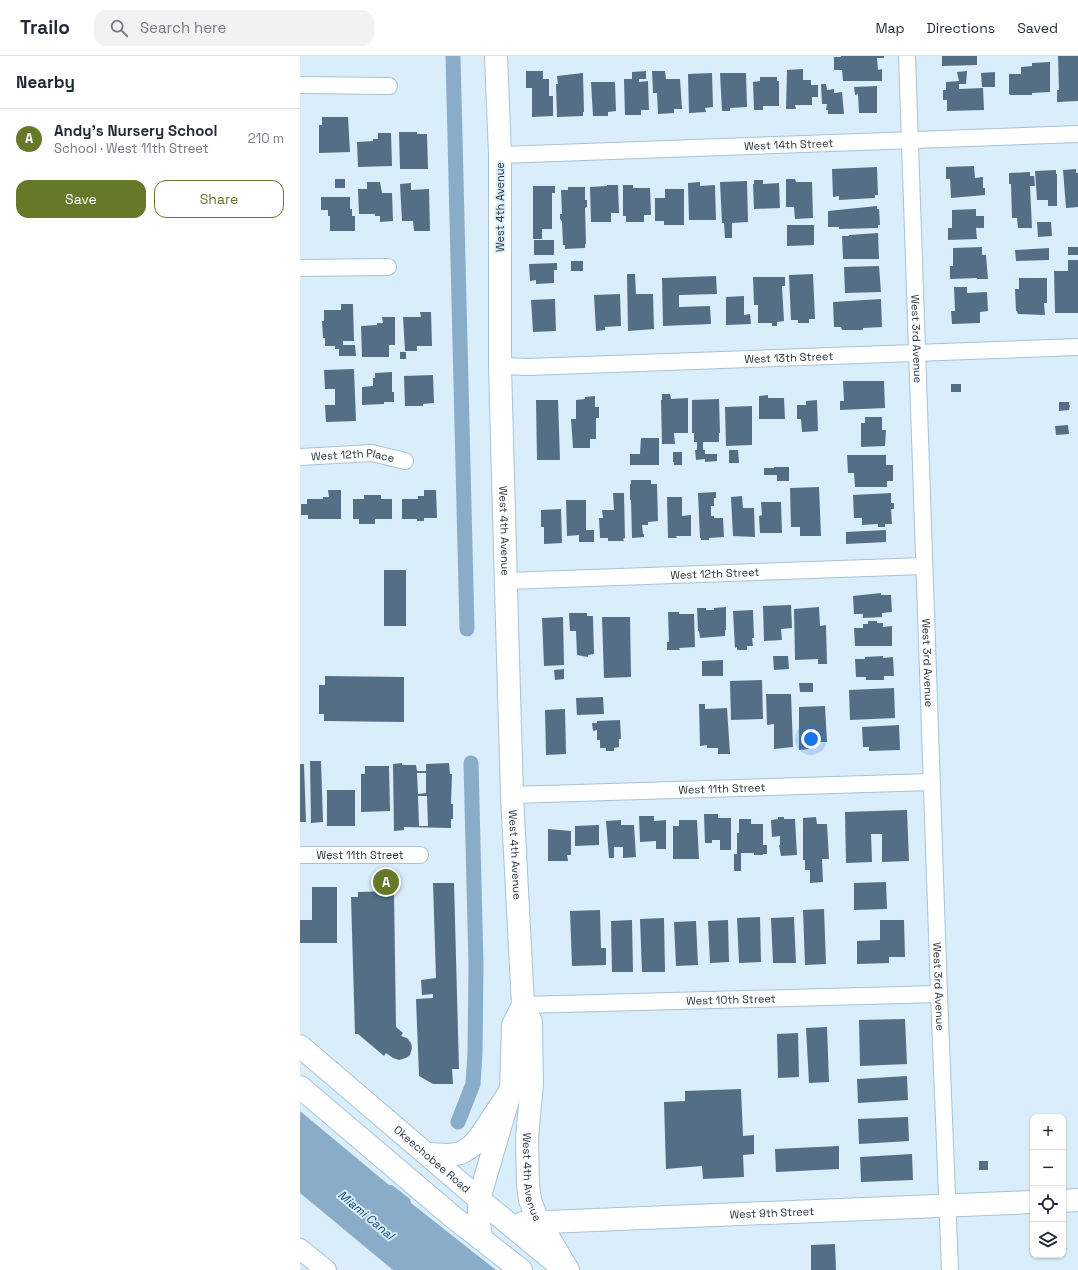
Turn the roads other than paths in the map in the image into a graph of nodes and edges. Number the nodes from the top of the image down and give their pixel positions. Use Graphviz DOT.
graph roads {
  1 [pos="496,56"];
  2 [pos="907,56"];
  3 [pos="300,85"];
  4 [pos="389,86"];
  5 [pos="1078,134"];
  6 [pos="910,140"];
  7 [pos="500,154"];
  8 [pos="388,267"];
  9 [pos="300,268"];
  10 [pos="1078,347"];
  11 [pos="917,352"];
  12 [pos="500,366"];
  13 [pos="300,457"];
  14 [pos="405,460"];
  15 [pos="924,566"];
  16 [pos="506,581"];
  17 [pos="931,782"];
  18 [pos="512,795"];
  19 [pos="420,854"];
  20 [pos="300,856"];
  21 [pos="939,994"];
  22 [pos="523,1005"];
  23 [pos="300,1046"];
  24 [pos="300,1087"];
  25 [pos="511,1090"];
  26 [pos="427,1154"];
  27 [pos="479,1199"];
  28 [pos="1078,1200"];
  29 [pos="1066,1201"];
  30 [pos="1030,1202"];
  31 [pos="948,1205"];
  32 [pos="539,1222"];
  33 [pos="510,1224"];
  34 [pos="480,1231"];
  35 [pos="300,1249"];
  36 [pos="326,1270"];
  37 [pos="521,1270"];
  38 [pos="567,1270"];
  39 [pos="950,1270"];
  1 -- 7 [label="main road, West 4th Avenue"];
  2 -- 6 [label="street, West 3rd Avenue"];
  3 -- 4 [label="street"];
  5 -- 6 [label="street, West 14th Street"];
  6 -- 7 [label="street, West 14th Street"];
  6 -- 11 [label="street, West 3rd Avenue"];
  7 -- 12 [label="main road, West 4th Avenue"];
  8 -- 9 [label="street"];
  10 -- 11 [label="street, West 13th Street"];
  11 -- 12 [label="street, West 13th Street"];
  11 -- 15 [label="street, West 3rd Avenue"];
  12 -- 16 [label="main road, West 4th Avenue"];
  13 -- 14 [label="street, West 12th Place"];
  15 -- 16 [label="street, West 12th Street"];
  15 -- 17 [label="street, West 3rd Avenue"];
  16 -- 18 [label="main road, West 4th Avenue"];
  17 -- 18 [label="street, West 11th Street"];
  17 -- 21 [label="street, West 3rd Avenue"];
  18 -- 22 [label="main road, West 4th Avenue"];
  19 -- 20 [label="street, West 11th Street"];
  21 -- 22 [label="street, West 10th Street"];
  21 -- 31 [label="street, West 3rd Avenue"];
  22 -- 25 [label="main road, West 4th Avenue"];
  22 -- 32 [label="main road, West 4th Avenue"];
  23 -- 26 [label="main road, Okeechobee Road"];
  24 -- 34 [label="main road"];
  25 -- 26 [label="main road"];
  25 -- 27 [label="main road, West 4th Avenue"];
  26 -- 27 [label="main road, Okeechobee Road"];
  27 -- 33 [label="main road, Okeechobee Road"];
  27 -- 34 [label="main road, West 4th Avenue"];
  28 -- 29 [label="main road"];
  30 -- 31 [label="main road, West 9th Street"];
  31 -- 32 [label="main road, West 9th Street"];
  31 -- 39 [label="street, West 3rd Avenue"];
  32 -- 33 [label="main road, West 9th Street"];
  32 -- 38 [label="main road, West 4th Avenue"];
  33 -- 34 [label="main road, West 9th Street"];
  33 -- 38 [label="main road, Okeechobee Road"];
  34 -- 37 [label="main road"];
  35 -- 36 [label="street"];
}
